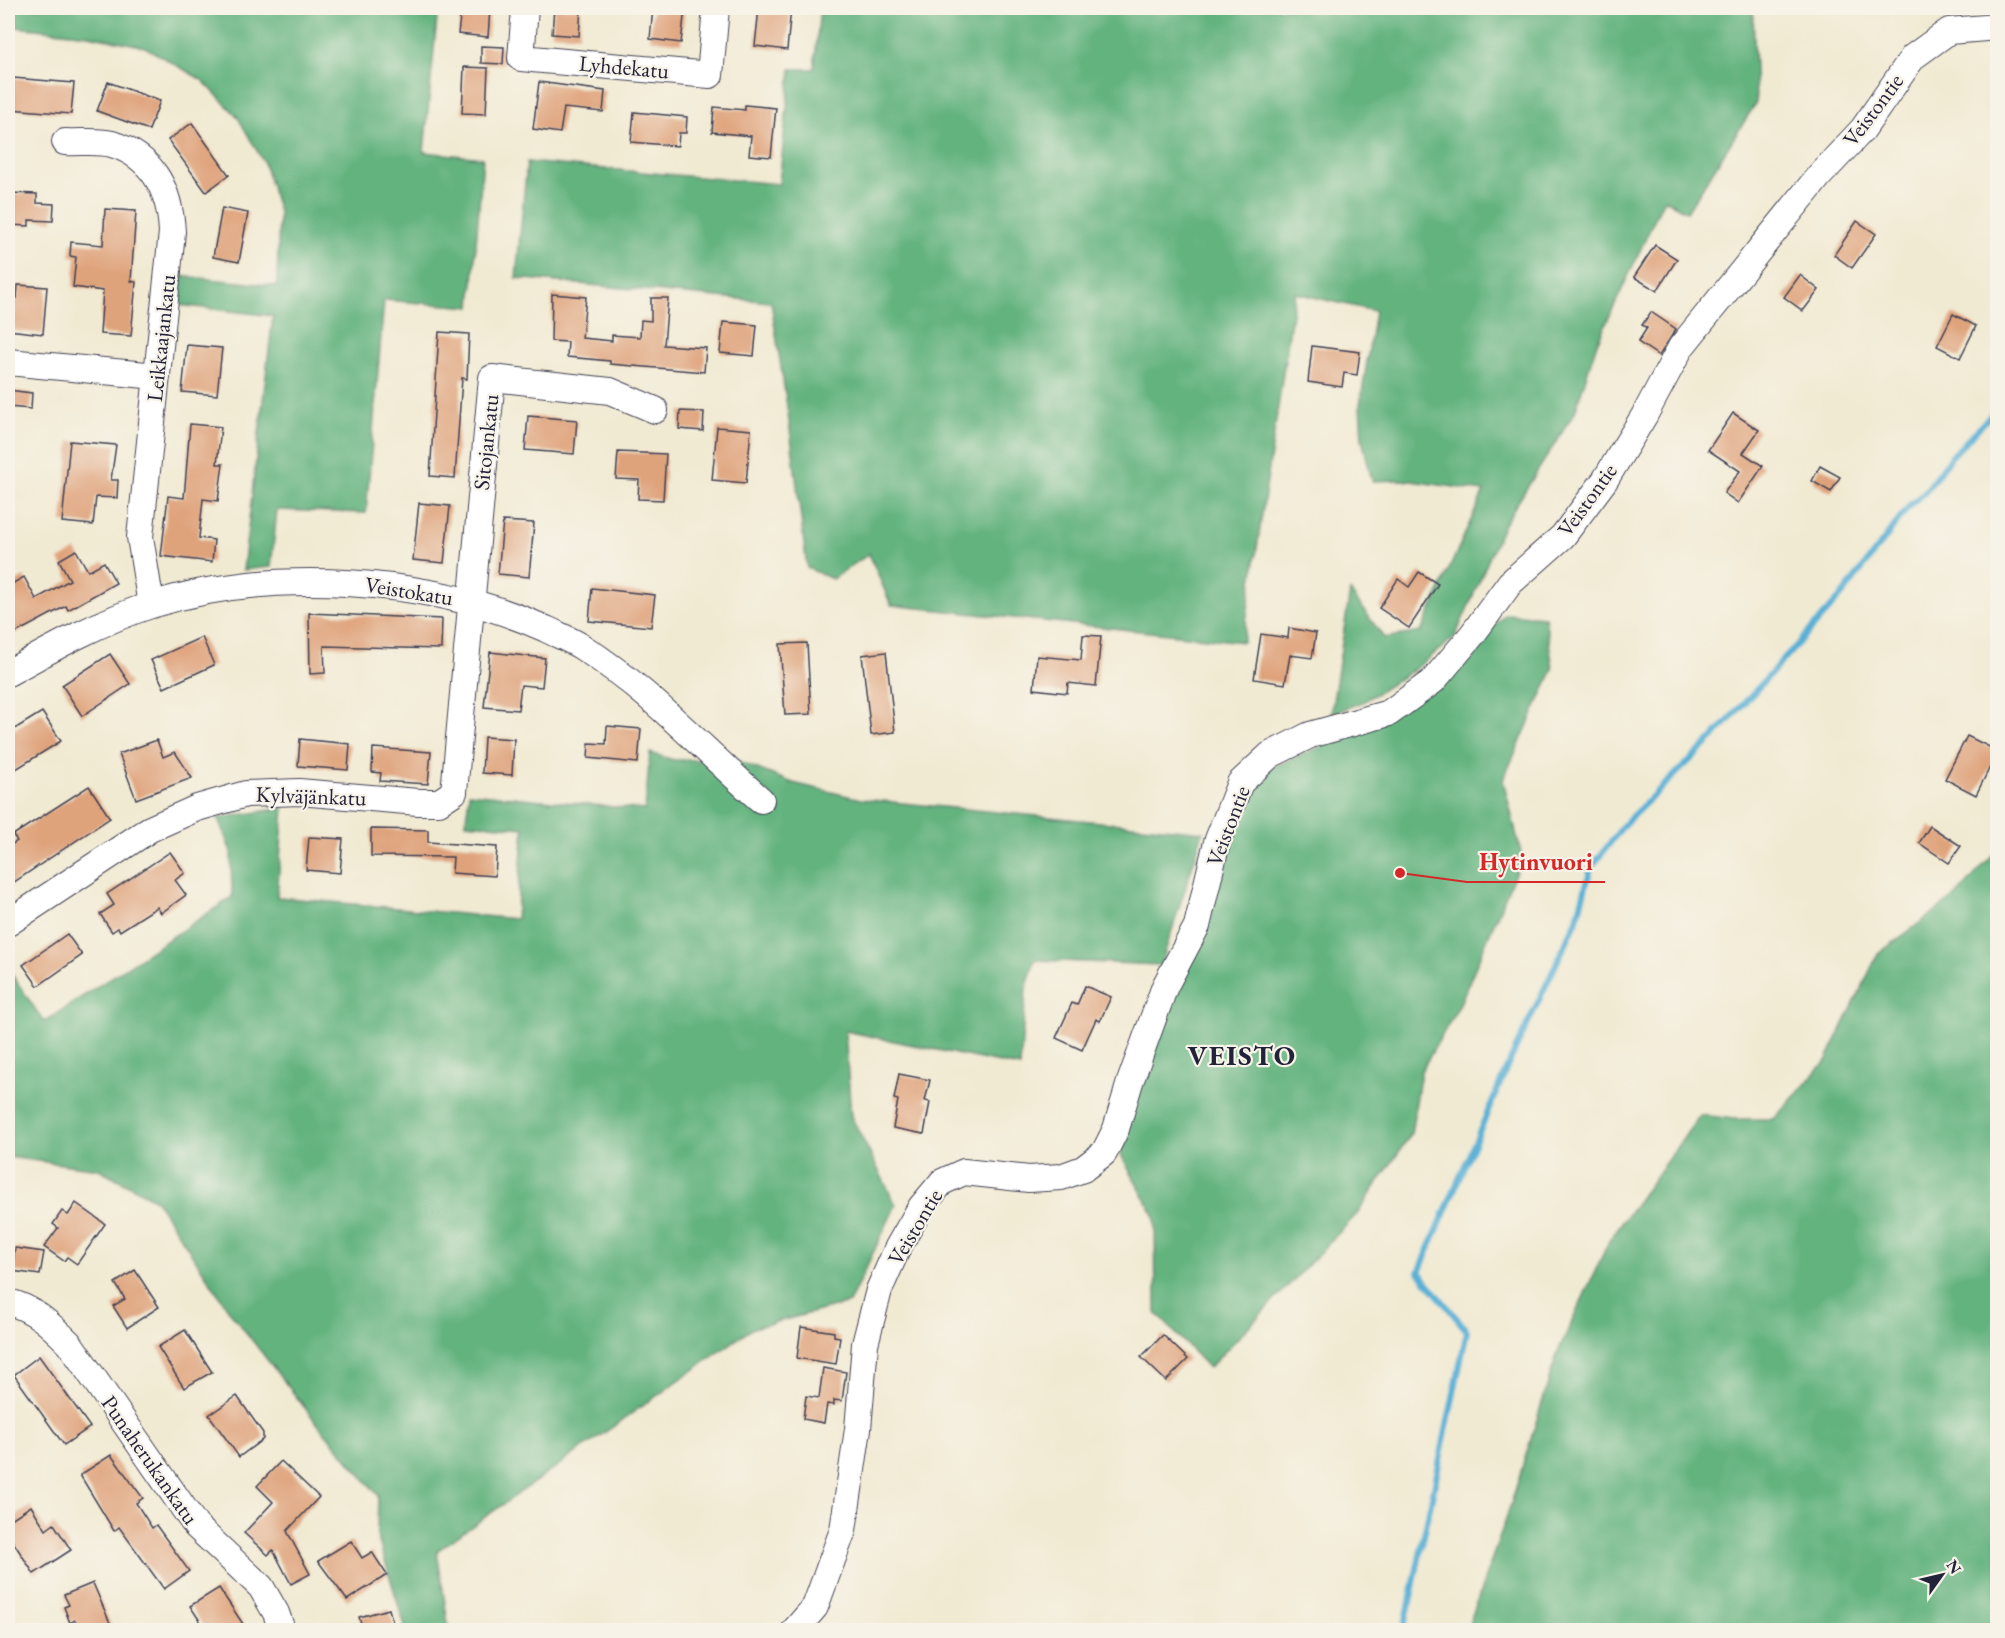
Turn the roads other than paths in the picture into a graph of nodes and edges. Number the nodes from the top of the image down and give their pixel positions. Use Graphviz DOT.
graph roads {
  1 [pos="525,8"];
  2 [pos="716,8"];
  3 [pos="1998,27"];
  4 [pos="65,142"];
  5 [pos="8,362"];
  6 [pos="157,376"];
  7 [pos="655,410"];
  8 [pos="471,601"];
  9 [pos="151,605"];
  10 [pos="8,673"];
  11 [pos="761,800"];
  12 [pos="8,923"];
  13 [pos="8,1302"];
  14 [pos="282,1630"];
  15 [pos="795,1630"];
  1 -- 2 [label="street, Lyhdekatu"];
  3 -- 15 [label="street, Veistontie"];
  4 -- 6 [label="street, Leikkaajankatu"];
  5 -- 6 [label="street"];
  6 -- 9 [label="street, Leikkaajankatu"];
  7 -- 8 [label="street, Sitojankatu"];
  8 -- 9 [label="street, Veistokatu"];
  8 -- 11 [label="street, Veistokatu"];
  8 -- 12 [label="street, Kylväjänkatu"];
  9 -- 10 [label="street, Veistokatu"];
  13 -- 14 [label="street, Punaherukankatu"];
}
